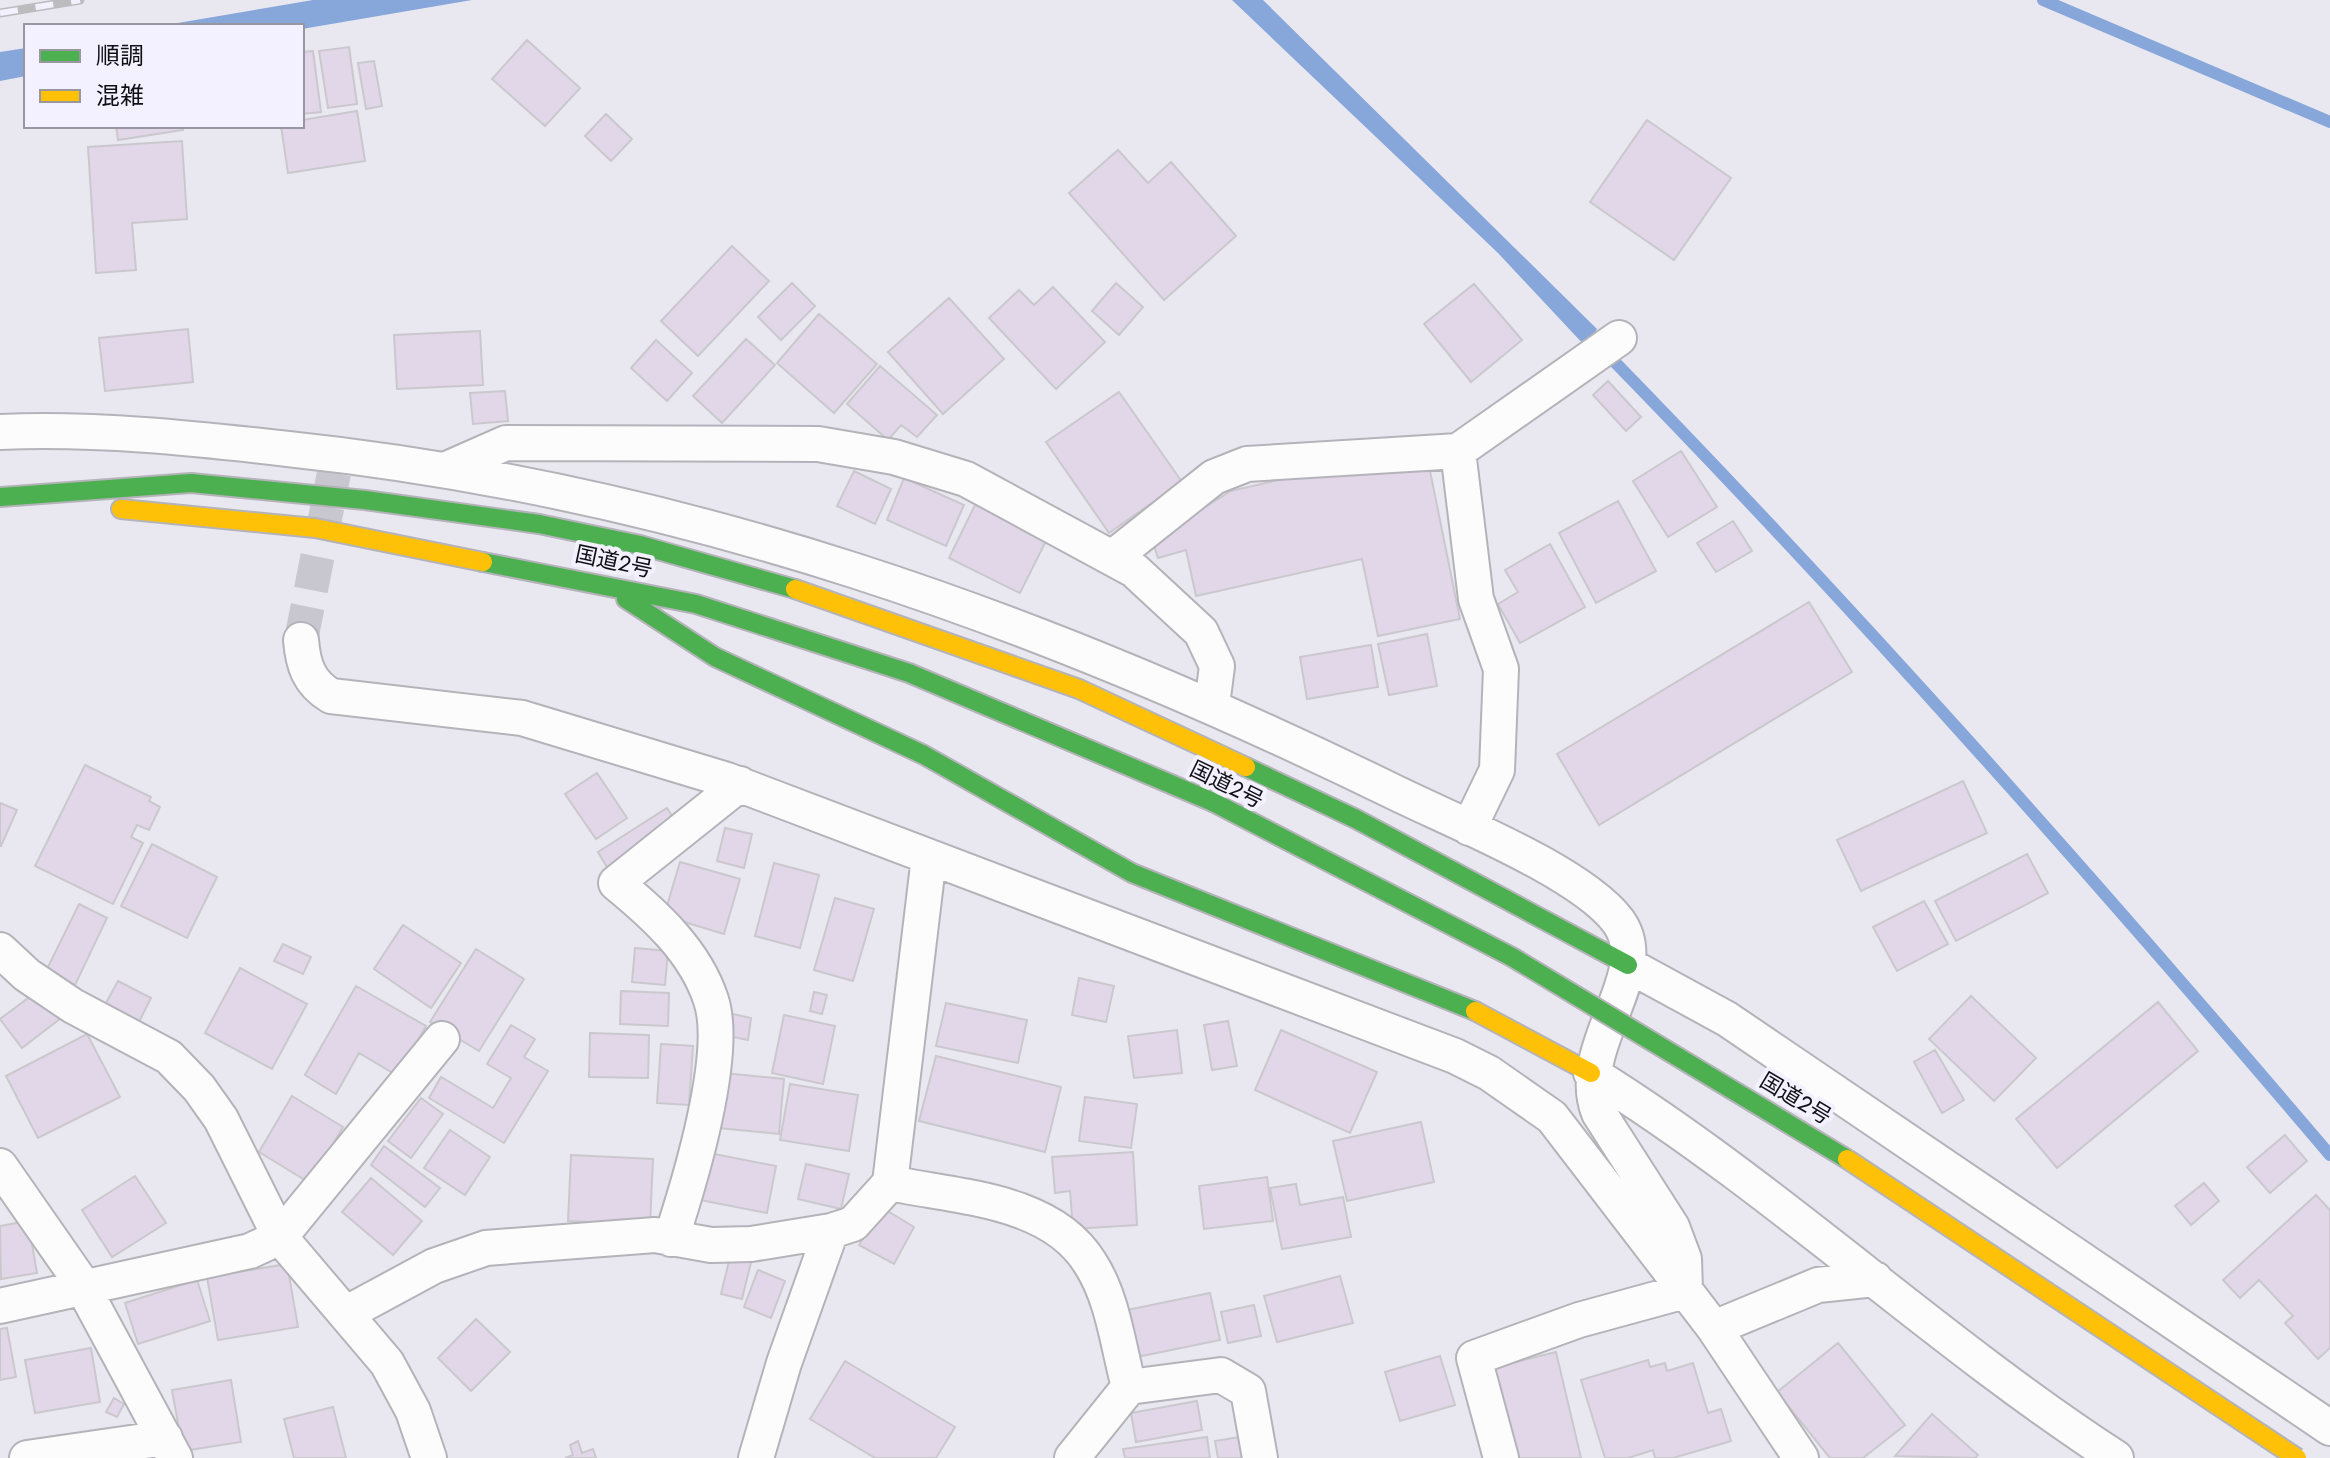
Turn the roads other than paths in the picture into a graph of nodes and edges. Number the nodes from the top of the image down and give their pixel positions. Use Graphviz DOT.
graph roads {
  1 [pos="1607,346"];
  2 [pos="0,432"];
  3 [pos="1458,451"];
  4 [pos="447,469"];
  5 [pos="0,497"];
  6 [pos="1112,558"];
  7 [pos="600,582"];
  8 [pos="301,640"];
  9 [pos="1212,705"];
  10 [pos="740,784"];
  11 [pos="1469,828"];
  12 [pos="929,857"];
  13 [pos="0,950"];
  14 [pos="1628,965"];
  15 [pos="442,1039"];
  16 [pos="1591,1073"];
  17 [pos="0,1166"];
  18 [pos="890,1183"];
  19 [pos="831,1231"];
  20 [pos="280,1237"];
  21 [pos="671,1239"];
  22 [pos="1875,1279"];
  23 [pos="83,1290"];
  24 [pos="1685,1291"];
  25 [pos="0,1306"];
  26 [pos="347,1313"];
  27 [pos="1714,1328"];
  28 [pos="1129,1387"];
  29 [pos="2330,1428"];
  30 [pos="170,1448"];
  31 [pos="27,1458"];
  32 [pos="429,1458"];
  33 [pos="756,1458"];
  34 [pos="1072,1458"];
  35 [pos="1260,1458"];
  36 [pos="1501,1458"];
  37 [pos="1801,1458"];
  38 [pos="2116,1458"];
  39 [pos="2297,1458"];
  1 -- 3 [label="street"];
  2 -- 4 [label="street"];
  3 -- 6 [label="street"];
  3 -- 11 [label="street"];
  4 -- 6 [label="street"];
  4 -- 9 [label="street"];
  5 -- 7 [label="highway, 国道2号"];
  5 -- 14 [label="highway"];
  6 -- 9 [label="street"];
  7 -- 16 [label="highway"];
  7 -- 39 [label="highway, 国道2号, bridge"];
  8 -- 10 [label="street"];
  9 -- 11 [label="street"];
  10 -- 12 [label="street"];
  10 -- 21 [label="street"];
  11 -- 14 [label="street"];
  12 -- 18 [label="street"];
  12 -- 24 [label="street"];
  13 -- 20 [label="street"];
  14 -- 16 [label="street"];
  14 -- 29 [label="street"];
  15 -- 20 [label="street"];
  16 -- 22 [label="street"];
  16 -- 24 [label="street"];
  17 -- 23 [label="street"];
  18 -- 19 [label="street"];
  18 -- 28 [label="street"];
  19 -- 21 [label="street"];
  19 -- 33 [label="street"];
  20 -- 23 [label="street"];
  20 -- 26 [label="street"];
  21 -- 26 [label="street"];
  22 -- 27 [label="street"];
  22 -- 38 [label="street"];
  23 -- 25 [label="street"];
  23 -- 30 [label="street"];
  24 -- 27 [label="street"];
  24 -- 36 [label="street"];
  26 -- 32 [label="street"];
  27 -- 37 [label="street"];
  28 -- 34 [label="street"];
  28 -- 35 [label="street"];
  30 -- 31 [label="street"];
}
